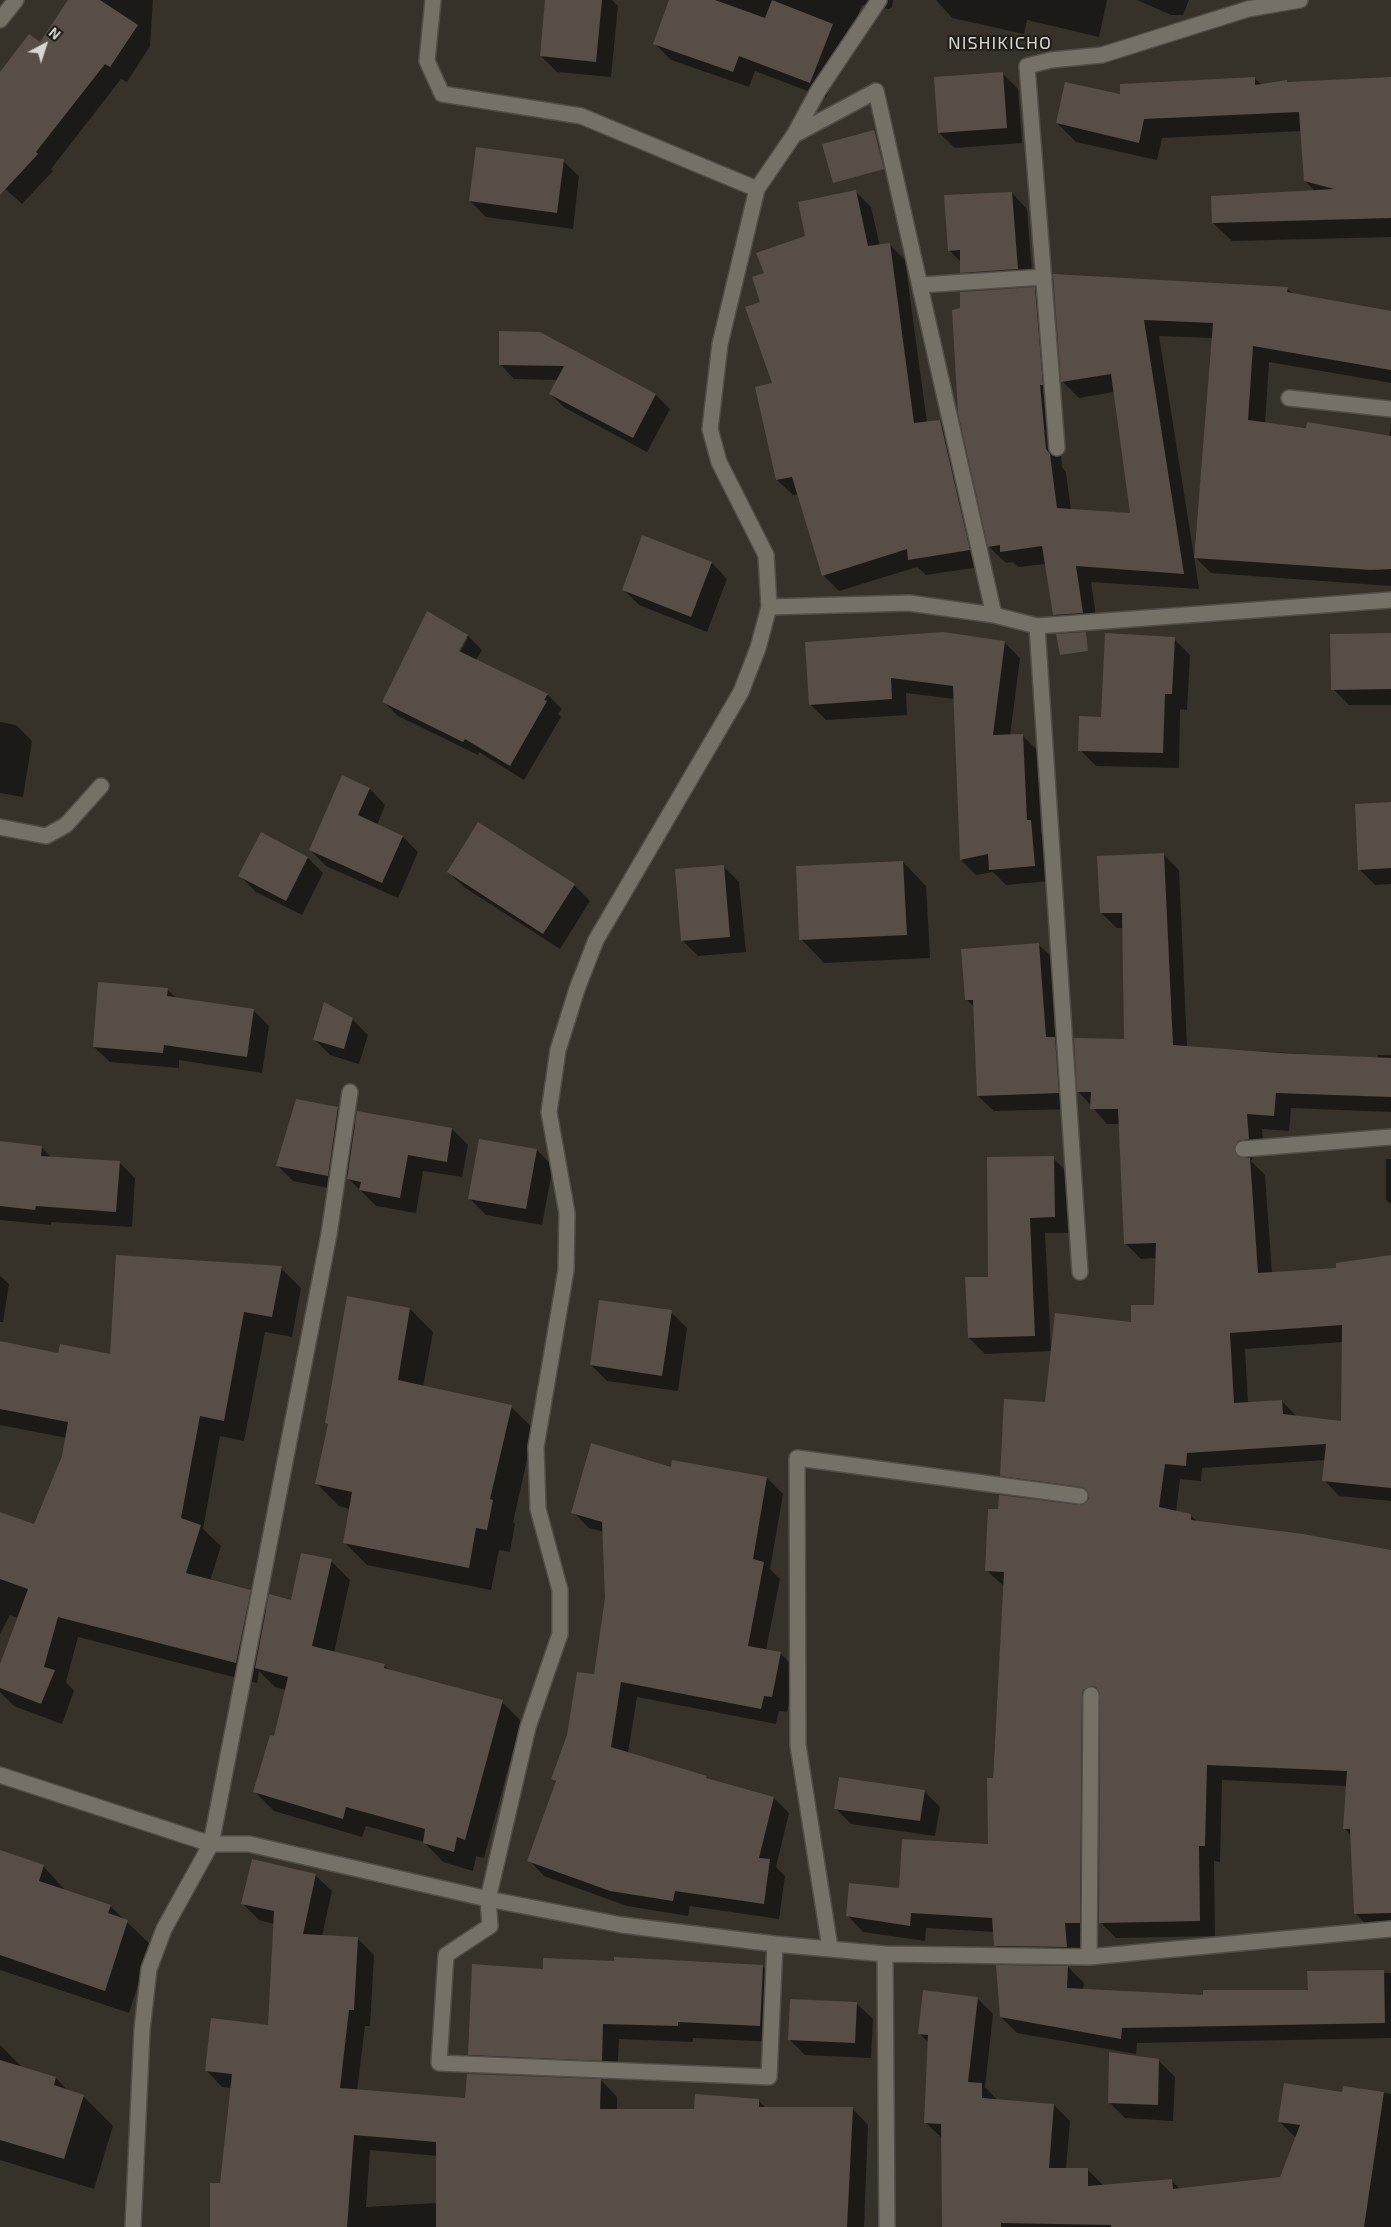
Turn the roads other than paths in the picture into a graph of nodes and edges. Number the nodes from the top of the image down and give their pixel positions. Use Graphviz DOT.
graph roads {
  1 [pos="16,0"];
  2 [pos="433,0"];
  3 [pos="880,0"];
  4 [pos="1300,0"];
  5 [pos="0,20"];
  6 [pos="794,135"];
  7 [pos="757,189"];
  8 [pos="1044,277"];
  9 [pos="920,285"];
  10 [pos="1289,398"];
  11 [pos="1391,409"];
  12 [pos="1058,448"];
  13 [pos="1391,600"];
  14 [pos="769,607"];
  15 [pos="994,615"];
  16 [pos="1037,626"];
  17 [pos="102,786"];
  18 [pos="0,827"];
  19 [pos="350,1092"];
  20 [pos="1391,1137"];
  21 [pos="1243,1149"];
  22 [pos="1080,1272"];
  23 [pos="1080,1496"];
  24 [pos="1091,1695"];
  25 [pos="0,1775"];
  26 [pos="211,1844"];
  27 [pos="488,1898"];
  28 [pos="1391,1929"];
  29 [pos="775,1944"];
  30 [pos="830,1948"];
  31 [pos="886,1954"];
  32 [pos="1089,1957"];
  33 [pos="133,2227"];
  34 [pos="887,2227"];
  1 -- 5 [label="street"];
  2 -- 7 [label="street"];
  3 -- 6 [label="street"];
  4 -- 8 [label="street"];
  6 -- 7 [label="street"];
  6 -- 9 [label="street"];
  7 -- 14 [label="street"];
  8 -- 9 [label="street"];
  8 -- 12 [label="street"];
  9 -- 15 [label="street"];
  10 -- 11 [label="street"];
  13 -- 16 [label="street"];
  14 -- 15 [label="street"];
  14 -- 27 [label="street"];
  15 -- 16 [label="street"];
  16 -- 22 [label="street"];
  17 -- 18 [label="street"];
  19 -- 26 [label="street"];
  20 -- 21 [label="street"];
  23 -- 30 [label="street"];
  24 -- 32 [label="street"];
  25 -- 26 [label="street"];
  26 -- 27 [label="street"];
  26 -- 33 [label="street"];
  27 -- 29 [label="street"];
  27 -- 29 [label="street"];
  28 -- 32 [label="street"];
  29 -- 30 [label="street"];
  30 -- 31 [label="street"];
  31 -- 32 [label="street"];
  31 -- 34 [label="street"];
}
